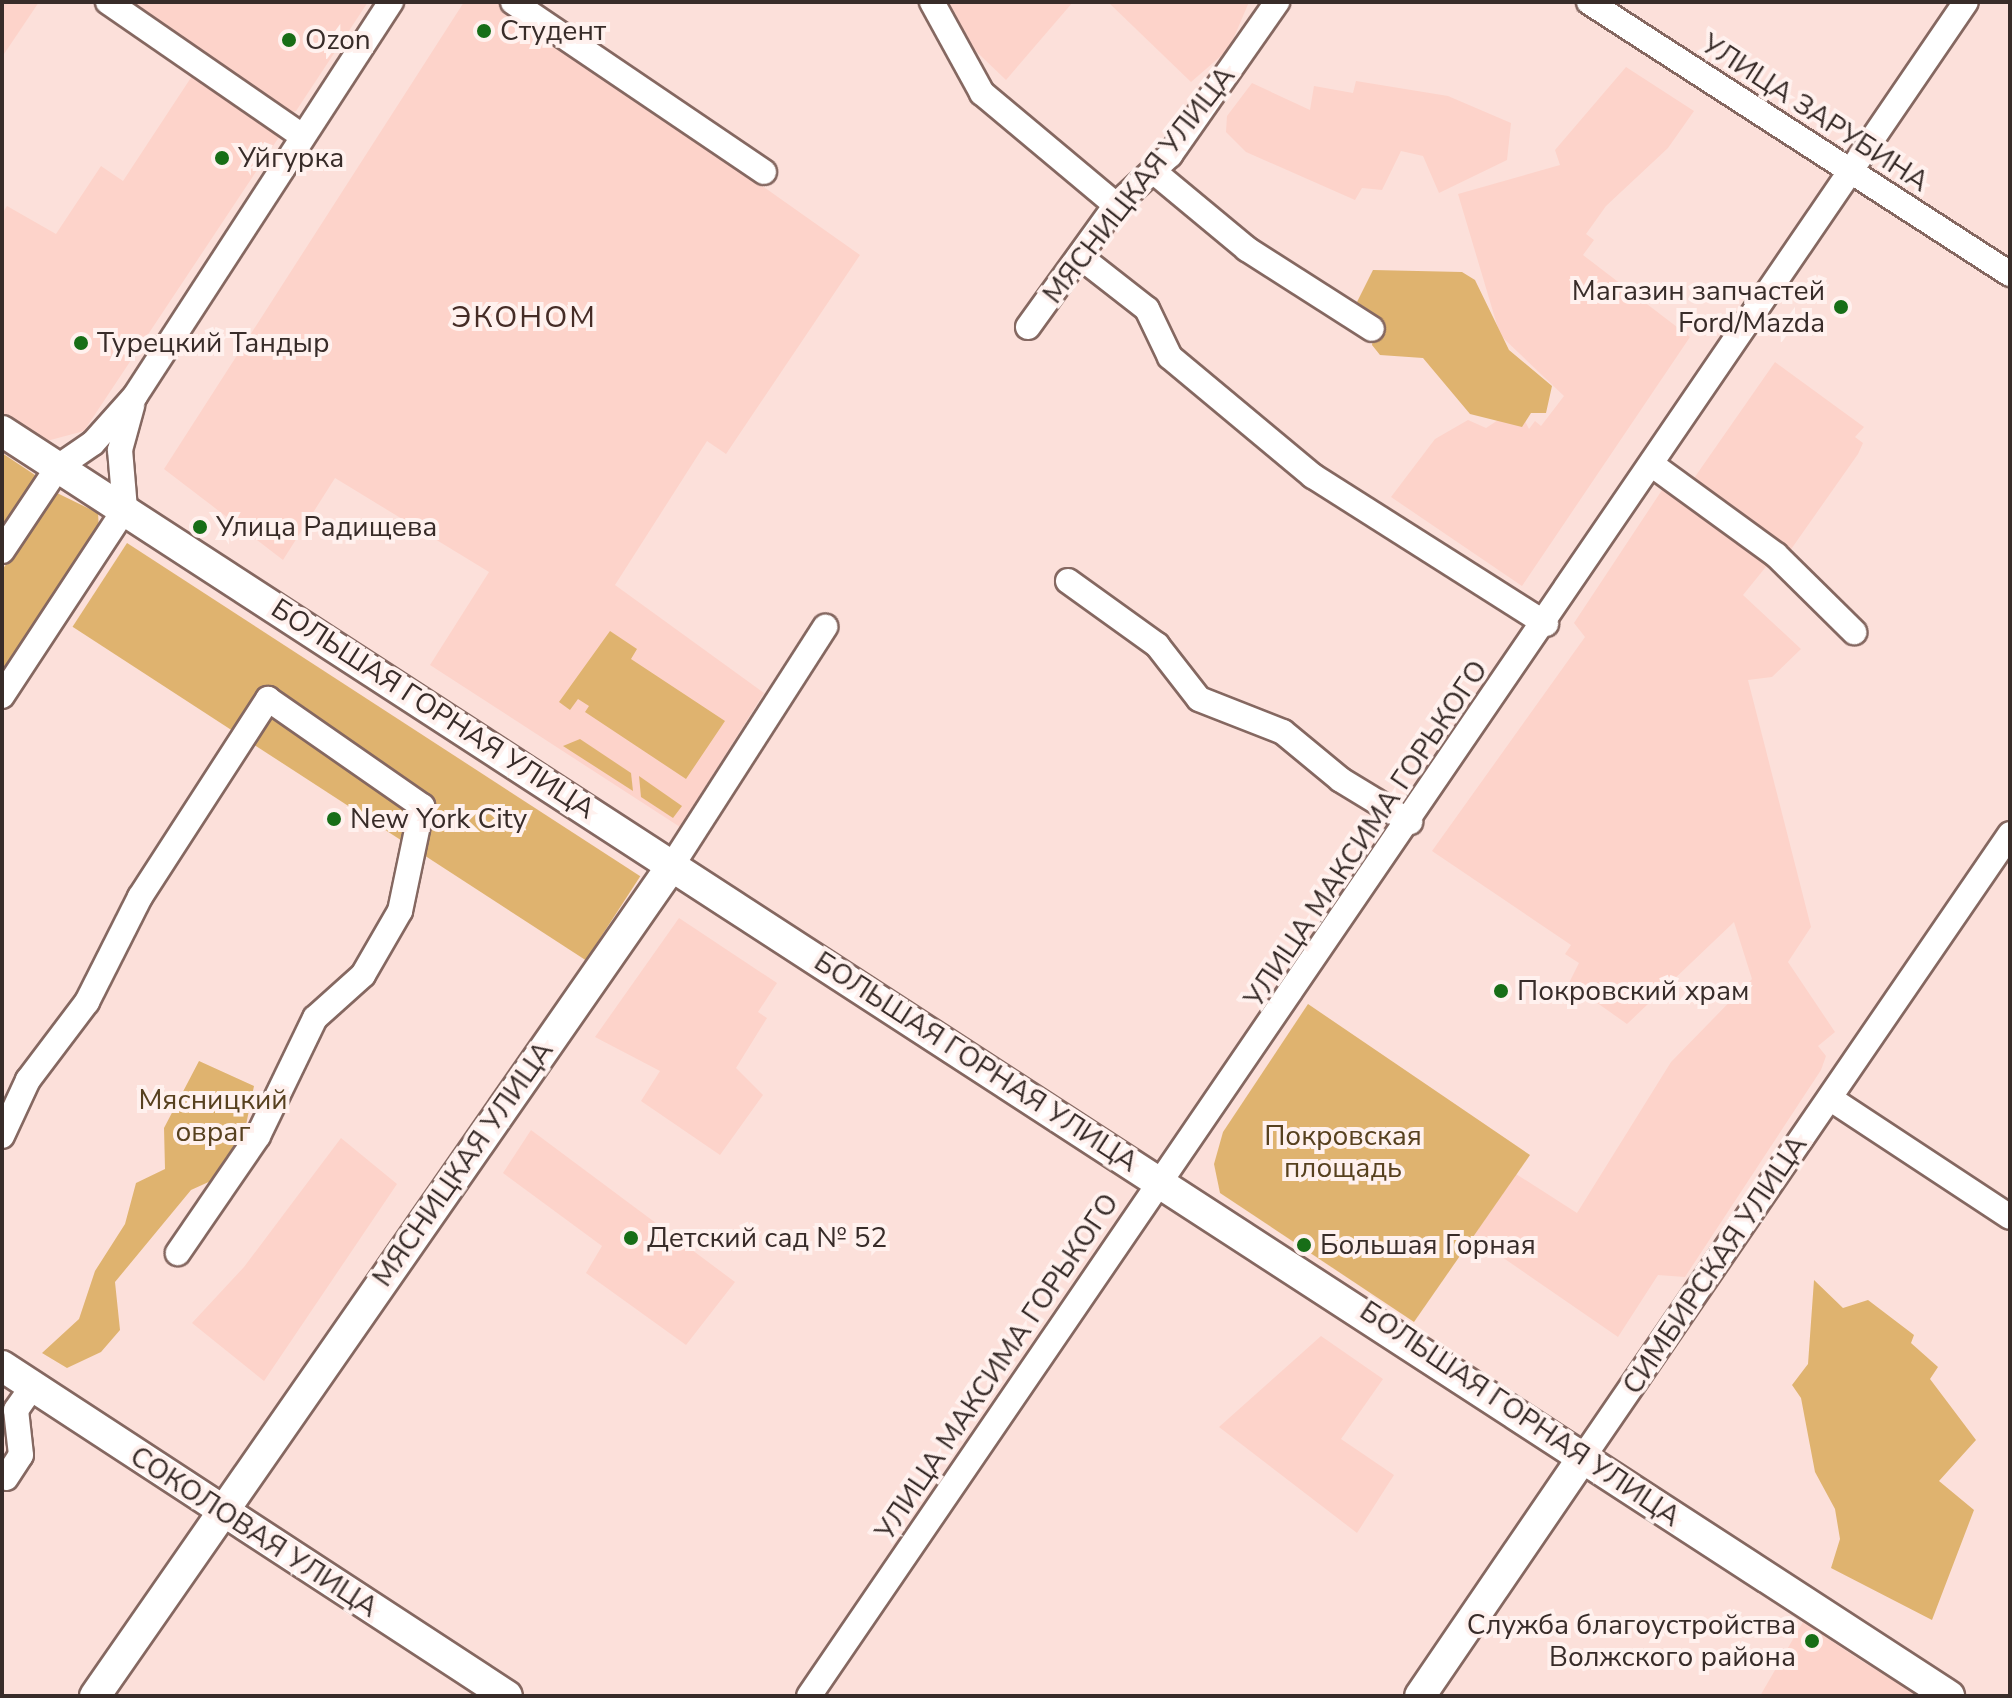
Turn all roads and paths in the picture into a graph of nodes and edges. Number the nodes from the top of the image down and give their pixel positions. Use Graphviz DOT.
graph roads {
  1 [pos="108,2"];
  2 [pos="391,2"];
  3 [pos="513,2"];
  4 [pos="932,2"];
  5 [pos="1277,2"];
  6 [pos="1589,2"];
  7 [pos="1966,2"];
  8 [pos="302,136"];
  9 [pos="1153,171"];
  10 [pos="764,172"];
  11 [pos="1852,173"];
  12 [pos="1116,205"];
  13 [pos="1083,259"];
  14 [pos="2010,274"];
  15 [pos="1028,327"];
  16 [pos="1372,329"];
  17 [pos="135,396"];
  18 [pos="2,431"];
  19 [pos="1654,466"];
  20 [pos="58,467"];
  21 [pos="125,509"];
  22 [pos="2,551"];
  23 [pos="1068,581"];
  24 [pos="1546,624"];
  25 [pos="825,627"];
  26 [pos="1854,632"];
  27 [pos="2,696"];
  28 [pos="1410,822"];
  29 [pos="2010,834"];
  30 [pos="673,864"];
  31 [pos="1831,1099"];
  32 [pos="2,1136"];
  33 [pos="1162,1183"];
  34 [pos="2010,1217"];
  35 [pos="178,1253"];
  36 [pos="2,1366"];
  37 [pos="32,1387"];
  38 [pos="1584,1456"];
  39 [pos="6,1478"];
  40 [pos="220,1511"];
  41 [pos="472,1687"];
  42 [pos="95,1696"];
  43 [pos="507,1696"];
  44 [pos="809,1696"];
  45 [pos="1420,1696"];
  46 [pos="1949,1696"];
  1 -- 8 [label="street"];
  2 -- 8 [label="street"];
  3 -- 10 [label="street"];
  4 -- 12 [label="street"];
  5 -- 9 [label="street, МЯСНИЦКАЯ УЛИЦА"];
  6 -- 11 [label="street, УЛИЦА ЗАРУБИНА"];
  7 -- 11 [label="street, УЛИЦА МАКСИМА ГОРЬКОГО"];
  8 -- 17 [label="street"];
  9 -- 12 [label="street, МЯСНИЦКАЯ УЛИЦА"];
  9 -- 16 [label="street"];
  11 -- 14 [label="street, УЛИЦА ЗАРУБИНА"];
  11 -- 19 [label="street, УЛИЦА МАКСИМА ГОРЬКОГО"];
  12 -- 13 [label="street, МЯСНИЦКАЯ УЛИЦА"];
  13 -- 15 [label="street, МЯСНИЦКАЯ УЛИЦА"];
  13 -- 24 [label="street"];
  17 -- 20 [label="street"];
  17 -- 21 [label="street"];
  18 -- 20 [label="main road, БОЛЬШАЯ ГОРНАЯ УЛИЦА"];
  19 -- 24 [label="street, УЛИЦА МАКСИМА ГОРЬКОГО"];
  19 -- 26 [label="street"];
  20 -- 21 [label="main road, БОЛЬШАЯ ГОРНАЯ УЛИЦА"];
  20 -- 22 [label="street"];
  21 -- 27 [label="street"];
  21 -- 30 [label="main road, БОЛЬШАЯ ГОРНАЯ УЛИЦА"];
  23 -- 28 [label="street"];
  24 -- 28 [label="street, УЛИЦА МАКСИМА ГОРЬКОГО"];
  25 -- 30 [label="street, МЯСНИЦКАЯ УЛИЦА"];
  28 -- 33 [label="street, УЛИЦА МАКСИМА ГОРЬКОГО"];
  29 -- 31 [label="street, СИМБИРСКАЯ УЛИЦА"];
  30 -- 33 [label="main road, БОЛЬШАЯ ГОРНАЯ УЛИЦА"];
  30 -- 40 [label="main road, МЯСНИЦКАЯ УЛИЦА"];
  31 -- 34 [label="street"];
  31 -- 38 [label="street, СИМБИРСКАЯ УЛИЦА"];
  32 -- 35 [label="street"];
  33 -- 38 [label="main road, БОЛЬШАЯ ГОРНАЯ УЛИЦА"];
  33 -- 44 [label="street, УЛИЦА МАКСИМА ГОРЬКОГО"];
  36 -- 37 [label="main road, СОКОЛОВАЯ УЛИЦА"];
  37 -- 39 [label="street"];
  37 -- 40 [label="main road, СОКОЛОВАЯ УЛИЦА"];
  38 -- 45 [label="main road, СИМБИРСКАЯ УЛИЦА"];
  38 -- 46 [label="main road, БОЛЬШАЯ ГОРНАЯ УЛИЦА"];
  40 -- 41 [label="main road, СОКОЛОВАЯ УЛИЦА"];
  40 -- 42 [label="main road, МЯСНИЦКАЯ УЛИЦА"];
  41 -- 43 [label="main road, СОКОЛОВАЯ УЛИЦА"];
}
